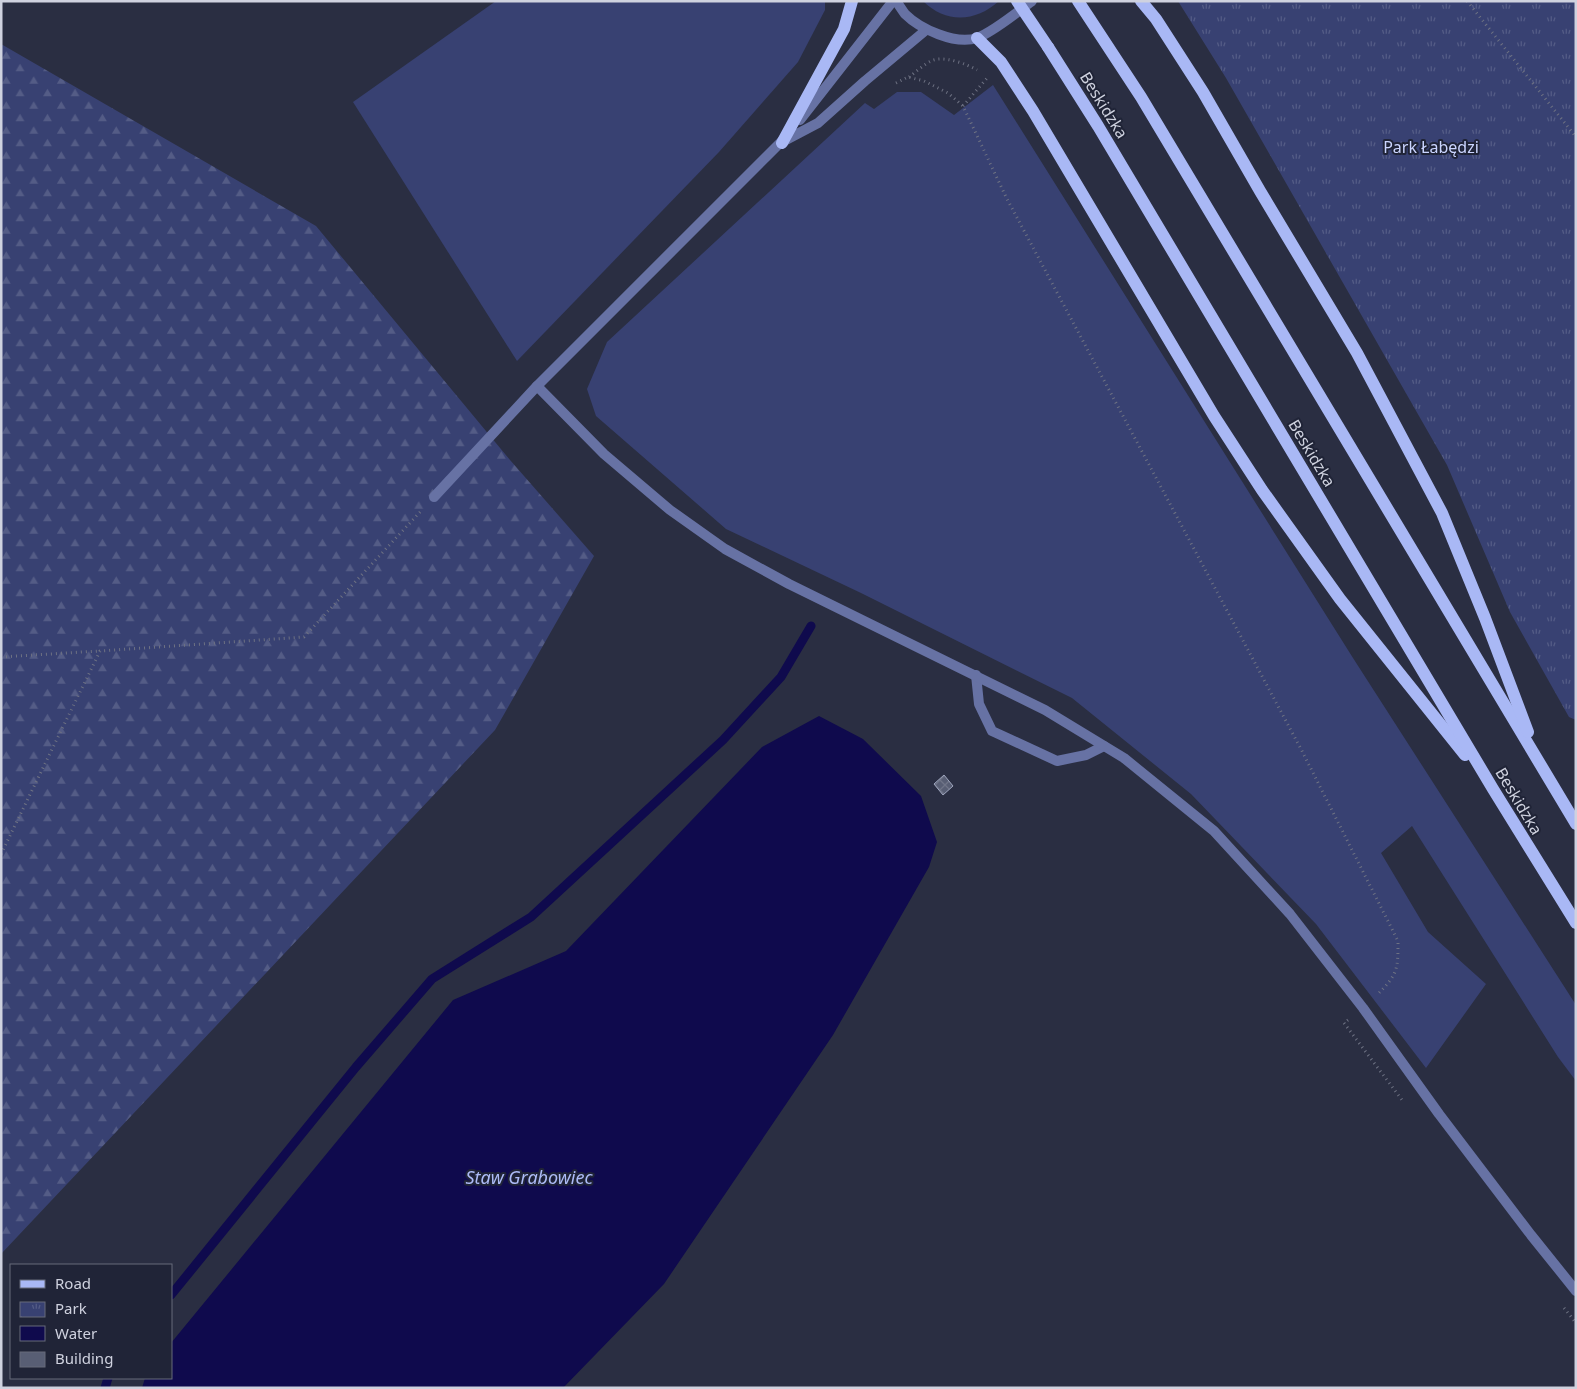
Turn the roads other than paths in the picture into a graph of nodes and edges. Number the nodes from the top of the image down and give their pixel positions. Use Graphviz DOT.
graph roads {
  1 [pos="852,1"];
  2 [pos="894,1"];
  3 [pos="1017,1"];
  4 [pos="1032,1"];
  5 [pos="1078,1"];
  6 [pos="1141,1"];
  7 [pos="1150,1"];
  8 [pos="1156,19"];
  9 [pos="926,30"];
  10 [pos="977,38"];
  11 [pos="782,143"];
  12 [pos="537,386"];
  13 [pos="434,497"];
  14 [pos="976,676"];
  15 [pos="1104,746"];
  16 [pos="1539,762"];
  17 [pos="1493,789"];
  18 [pos="1576,824"];
  19 [pos="1576,923"];
  20 [pos="1576,1291"];
  1 -- 11 [label="main road"];
  2 -- 9 [label="street"];
  2 -- 11 [label="street"];
  3 -- 17 [label="main road, Beskidzka, bridge"];
  4 -- 10 [label="street"];
  5 -- 16 [label="main road"];
  6 -- 8 [label="main road"];
  7 -- 8 [label="main road"];
  8 -- 16 [label="main road"];
  9 -- 10 [label="street"];
  9 -- 11 [label="street"];
  10 -- 17 [label="main road"];
  11 -- 12 [label="street"];
  12 -- 13 [label="street"];
  12 -- 14 [label="street"];
  14 -- 15 [label="street"];
  14 -- 15 [label="street"];
  15 -- 20 [label="street"];
  16 -- 18 [label="main road"];
  17 -- 19 [label="main road, Beskidzka"];
}
